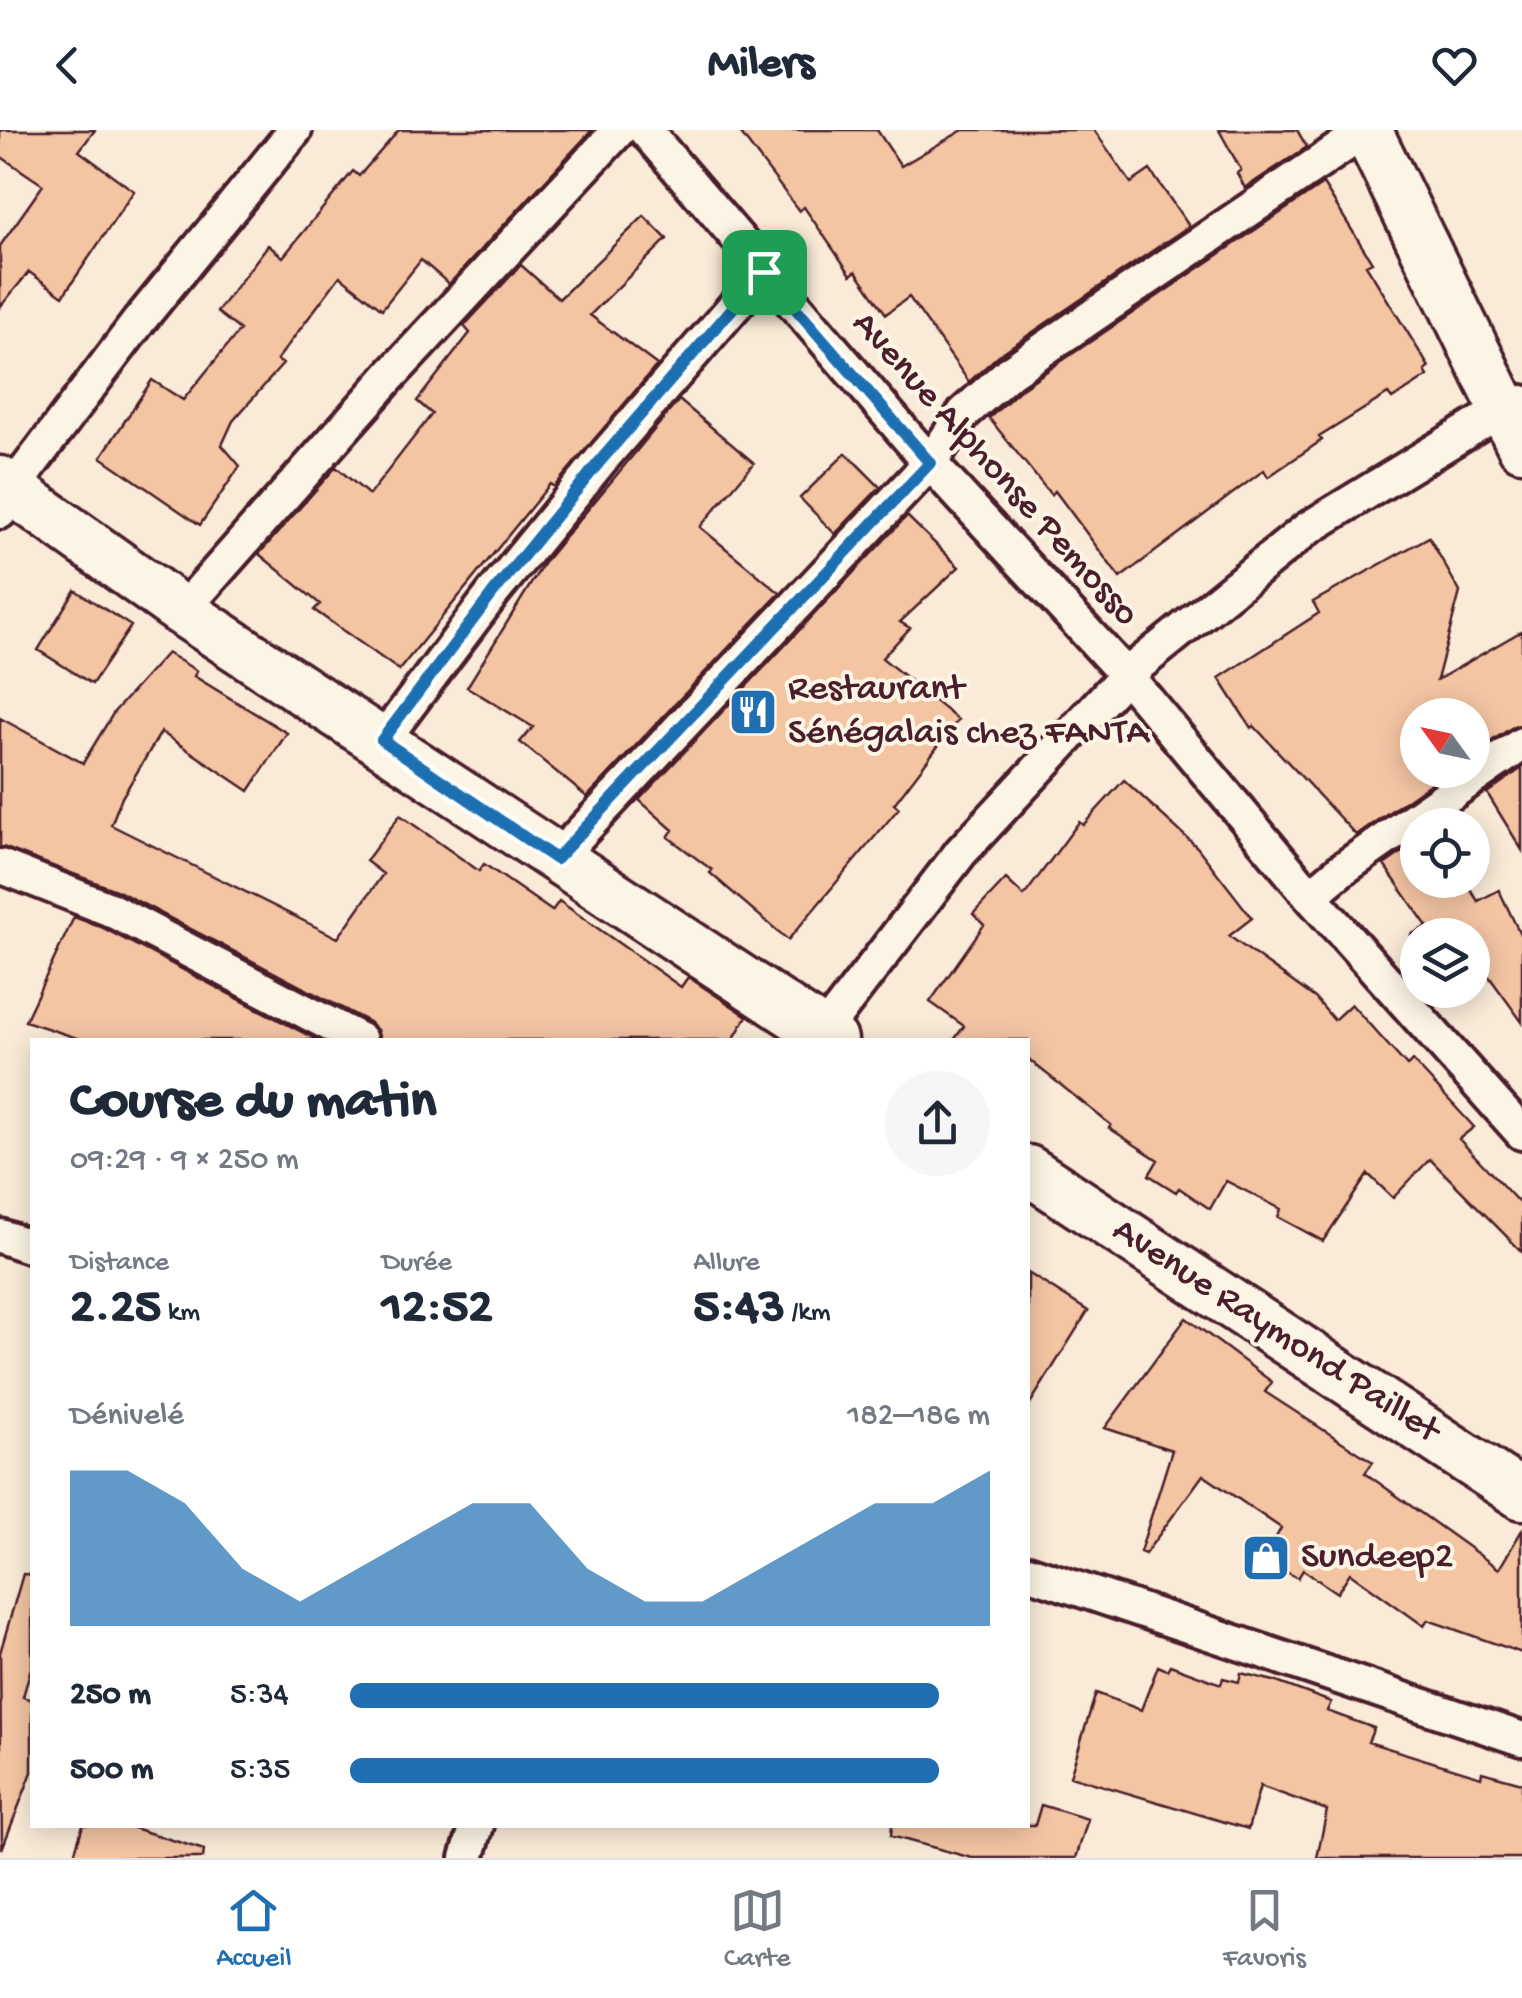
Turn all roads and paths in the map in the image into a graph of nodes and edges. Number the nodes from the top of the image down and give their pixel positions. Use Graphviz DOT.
graph roads {
  1 [pos="295,130"];
  2 [pos="620,130"];
  3 [pos="645,130"];
  4 [pos="1367,130"];
  5 [pos="764,272"];
  6 [pos="1516,419"];
  7 [pos="930,463"];
  8 [pos="4,494"];
  9 [pos="182,611"];
  10 [pos="1126,675"];
  11 [pos="382,740"];
  12 [pos="1522,744"];
  13 [pos="556,859"];
  14 [pos="0,866"];
  15 [pos="1310,896"];
  16 [pos="356,1038"];
  17 [pos="824,1038"];
  18 [pos="1522,1133"];
  19 [pos="1030,1171"];
  20 [pos="0,1236"];
  21 [pos="30,1246"];
  22 [pos="1522,1495"];
  23 [pos="1030,1573"];
  24 [pos="1522,1739"];
  25 [pos="476,1828"];
  26 [pos="467,1858"];
  1 -- 8 [label="street"];
  2 -- 9 [label="street"];
  3 -- 5 [label="street, Avenue Alphonse Pemosso"];
  4 -- 6 [label="main road"];
  4 -- 7 [label="street"];
  5 -- 7 [label="street, Avenue Alphonse Pemosso"];
  5 -- 11 [label="street"];
  6 -- 10 [label="street"];
  7 -- 10 [label="street, Avenue Alphonse Pemosso"];
  7 -- 13 [label="street"];
  8 -- 9 [label="main road"];
  9 -- 11 [label="main road"];
  10 -- 15 [label="street, Avenue Alphonse Pemosso"];
  10 -- 17 [label="street"];
  11 -- 13 [label="main road"];
  12 -- 15 [label="street"];
  13 -- 17 [label="main road"];
  14 -- 16 [label="street"];
  15 -- 18 [label="street, Avenue Alphonse Pemosso"];
  19 -- 22 [label="main road, Avenue Raymond Paillet"];
  20 -- 21 [label="street"];
  23 -- 24 [label="street"];
  25 -- 26 [label="street"];
}
